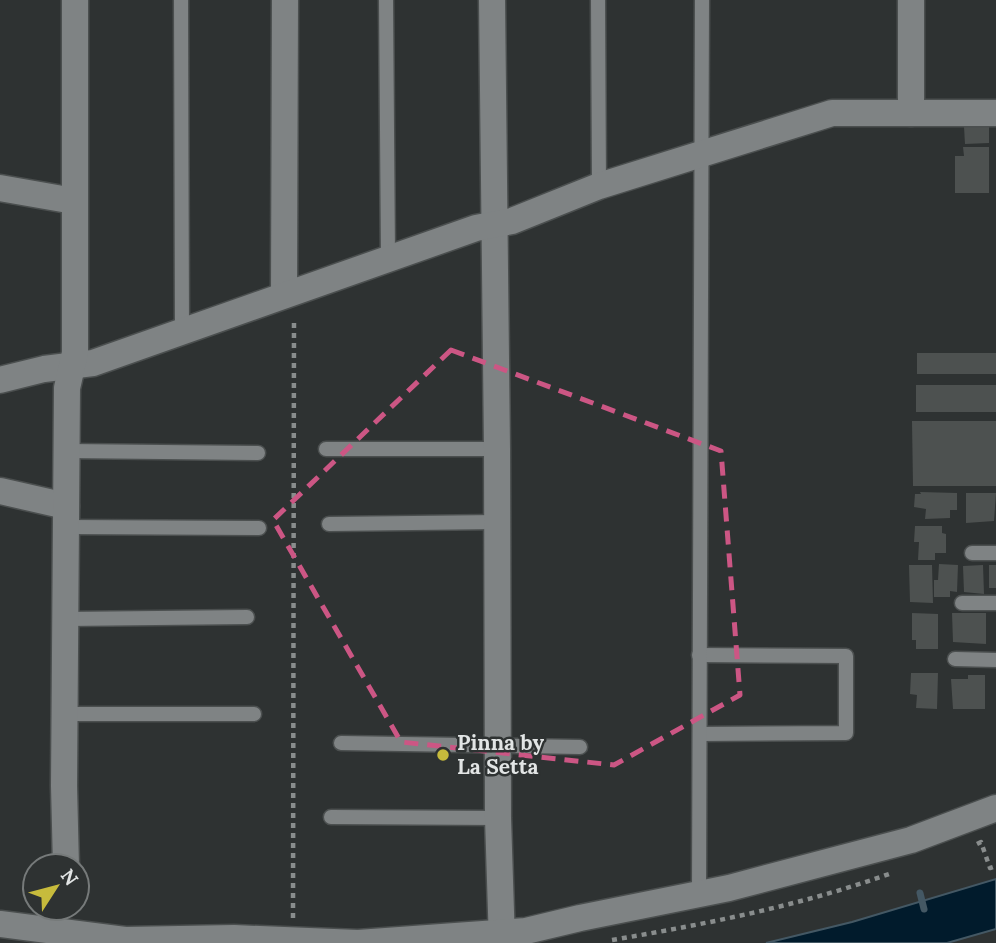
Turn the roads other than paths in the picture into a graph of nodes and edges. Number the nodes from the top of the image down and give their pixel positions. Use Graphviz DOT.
graph roads {
  1 [pos="75,0"];
  2 [pos="181,0"];
  3 [pos="285,0"];
  4 [pos="386,0"];
  5 [pos="492,0"];
  6 [pos="598,0"];
  7 [pos="702,0"];
  8 [pos="911,0"];
  9 [pos="911,113"];
  10 [pos="996,113"];
  11 [pos="702,152"];
  12 [pos="598,186"];
  13 [pos="0,188"];
  14 [pos="74,201"];
  15 [pos="494,225"];
  16 [pos="388,258"];
  17 [pos="289,293"];
  18 [pos="182,332"];
  19 [pos="73,365"];
  20 [pos="0,380"];
  21 [pos="326,449"];
  22 [pos="497,449"];
  23 [pos="68,451"];
  24 [pos="258,453"];
  25 [pos="0,493"];
  26 [pos="66,517"];
  27 [pos="497,522"];
  28 [pos="329,524"];
  29 [pos="259,528"];
  30 [pos="972,553"];
  31 [pos="996,553"];
  32 [pos="962,603"];
  33 [pos="996,603"];
  34 [pos="247,617"];
  35 [pos="66,619"];
  36 [pos="699,655"];
  37 [pos="955,659"];
  38 [pos="996,660"];
  39 [pos="65,714"];
  40 [pos="254,714"];
  41 [pos="700,734"];
  42 [pos="341,743"];
  43 [pos="497,745"];
  44 [pos="580,747"];
  45 [pos="996,808"];
  46 [pos="331,817"];
  47 [pos="498,818"];
  48 [pos="66,852"];
  49 [pos="699,893"];
  50 [pos="0,924"];
  51 [pos="68,928"];
  52 [pos="502,938"];
  1 -- 14 [label="street"];
  2 -- 18 [label="lane"];
  3 -- 17 [label="street"];
  4 -- 16 [label="lane"];
  5 -- 15 [label="street"];
  6 -- 12 [label="lane"];
  7 -- 11 [label="lane"];
  8 -- 9 [label="street"];
  9 -- 10 [label="street"];
  9 -- 11 [label="street"];
  11 -- 12 [label="street"];
  11 -- 36 [label="lane"];
  12 -- 15 [label="street"];
  13 -- 14 [label="street"];
  14 -- 19 [label="street"];
  15 -- 16 [label="street"];
  15 -- 22 [label="street"];
  16 -- 17 [label="street"];
  17 -- 18 [label="street"];
  18 -- 19 [label="street"];
  19 -- 20 [label="street"];
  19 -- 23 [label="street"];
  21 -- 22 [label="lane"];
  22 -- 27 [label="street"];
  23 -- 24 [label="lane"];
  23 -- 26 [label="street"];
  25 -- 26 [label="street"];
  26 -- 29 [label="lane"];
  26 -- 35 [label="street"];
  27 -- 28 [label="lane"];
  27 -- 43 [label="street"];
  30 -- 31 [label="lane"];
  32 -- 33 [label="lane"];
  34 -- 35 [label="lane"];
  35 -- 39 [label="street"];
  36 -- 41 [label="lane"];
  36 -- 41 [label="lane"];
  37 -- 38 [label="lane"];
  39 -- 40 [label="lane"];
  39 -- 48 [label="street"];
  41 -- 49 [label="lane"];
  42 -- 43 [label="lane"];
  43 -- 44 [label="lane"];
  43 -- 47 [label="street"];
  45 -- 49 [label="street"];
  46 -- 47 [label="lane"];
  47 -- 52 [label="street"];
  49 -- 52 [label="street"];
  50 -- 51 [label="street"];
  51 -- 52 [label="street"];
}
